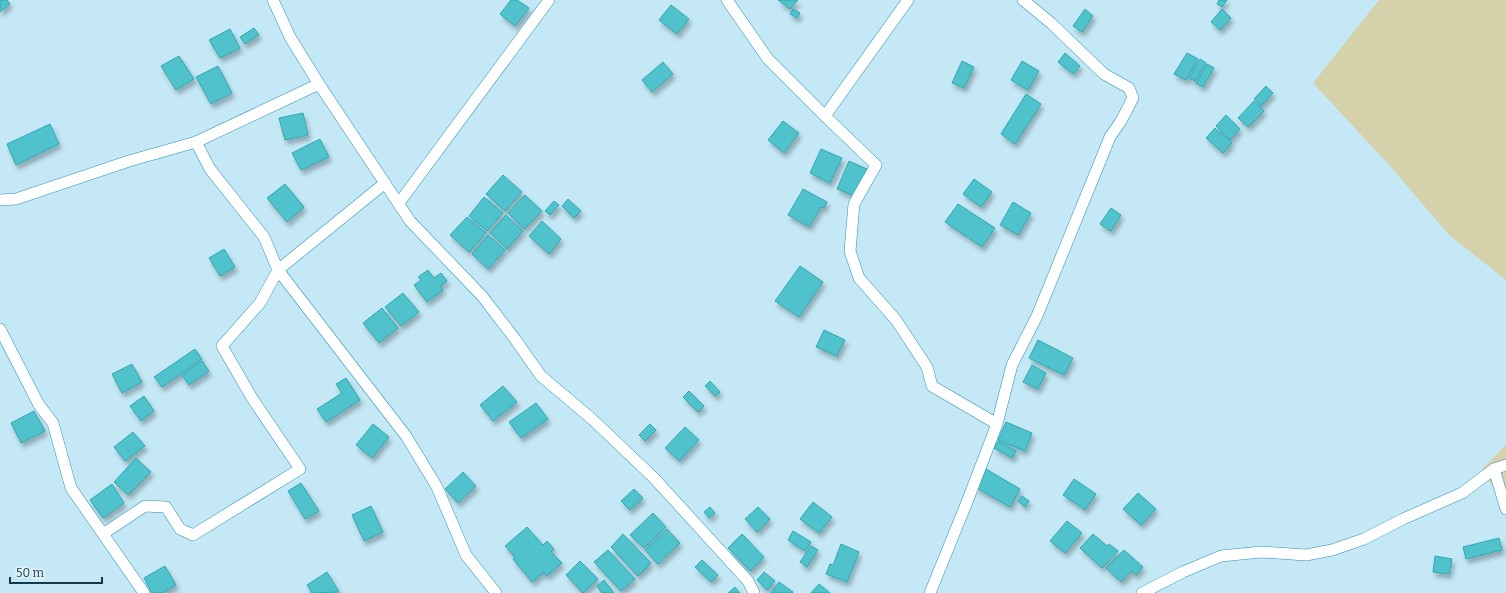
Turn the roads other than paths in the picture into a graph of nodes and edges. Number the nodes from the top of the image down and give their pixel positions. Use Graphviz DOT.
graph roads {
  1 [pos="273,0"];
  2 [pos="549,0"];
  3 [pos="727,0"];
  4 [pos="908,0"];
  5 [pos="1023,0"];
  6 [pos="319,84"];
  7 [pos="825,116"];
  8 [pos="196,142"];
  9 [pos="385,183"];
  10 [pos="0,200"];
  11 [pos="398,203"];
  12 [pos="278,270"];
  13 [pos="0,329"];
  14 [pos="997,424"];
  15 [pos="1506,465"];
  16 [pos="1494,469"];
  17 [pos="1506,509"];
  18 [pos="103,534"];
  19 [pos="144,593"];
  20 [pos="496,593"];
  21 [pos="754,593"];
  22 [pos="930,593"];
  23 [pos="1142,593"];
  1 -- 6 [label="street"];
  2 -- 11 [label="street"];
  3 -- 7 [label="street"];
  4 -- 7 [label="street"];
  5 -- 14 [label="street"];
  6 -- 8 [label="street"];
  6 -- 9 [label="street"];
  7 -- 14 [label="street"];
  8 -- 10 [label="street"];
  8 -- 12 [label="street"];
  9 -- 11 [label="street"];
  9 -- 12 [label="street"];
  11 -- 21 [label="street"];
  12 -- 18 [label="street"];
  12 -- 20 [label="street"];
  13 -- 18 [label="street"];
  14 -- 22 [label="street"];
  15 -- 16 [label="street"];
  16 -- 17 [label="street"];
  16 -- 23 [label="street"];
  18 -- 19 [label="street"];
}
